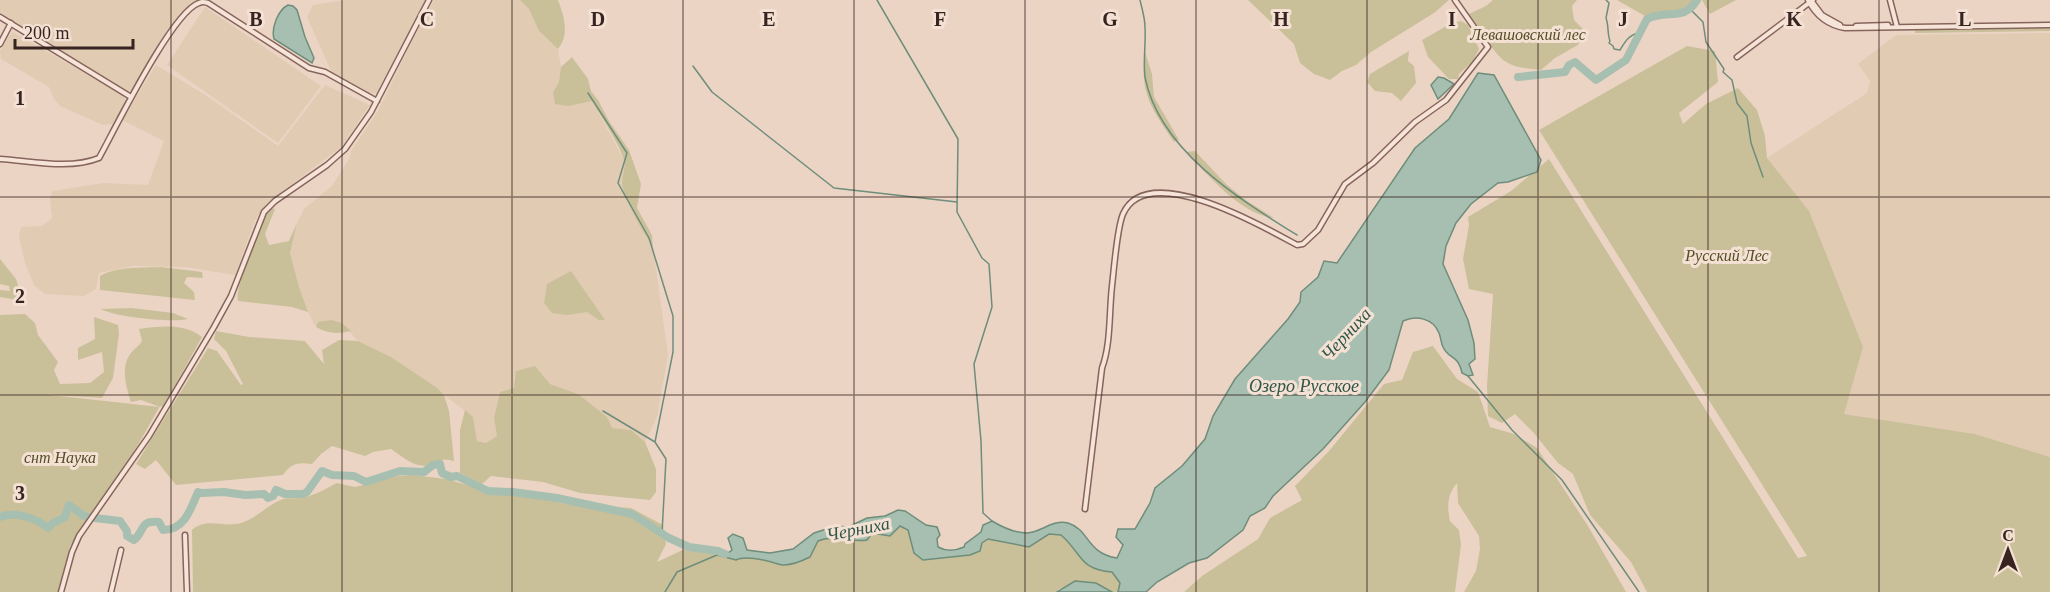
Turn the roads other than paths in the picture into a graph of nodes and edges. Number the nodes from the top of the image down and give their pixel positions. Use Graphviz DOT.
graph roads {
  1 [pos="429,0"];
  2 [pos="1455,0"];
  3 [pos="1890,0"];
  4 [pos="1811,2"];
  5 [pos="0,16"];
  6 [pos="11,23"];
  7 [pos="2050,24"];
  8 [pos="1896,26"];
  9 [pos="0,44"];
  10 [pos="1737,57"];
  11 [pos="131,97"];
  12 [pos="377,101"];
  13 [pos="0,159"];
  14 [pos="1085,510"];
  15 [pos="185,536"];
  16 [pos="121,550"];
  17 [pos="61,592"];
  18 [pos="111,592"];
  19 [pos="187,592"];
  1 -- 12 [label="street"];
  2 -- 14 [label="street"];
  3 -- 8 [label="street"];
  4 -- 8 [label="street"];
  4 -- 10 [label="street"];
  5 -- 6 [label="street"];
  6 -- 9 [label="street"];
  6 -- 11 [label="street"];
  7 -- 8 [label="street"];
  11 -- 12 [label="street"];
  11 -- 13 [label="street"];
  12 -- 17 [label="street"];
  15 -- 19 [label="street"];
  16 -- 18 [label="street"];
}
